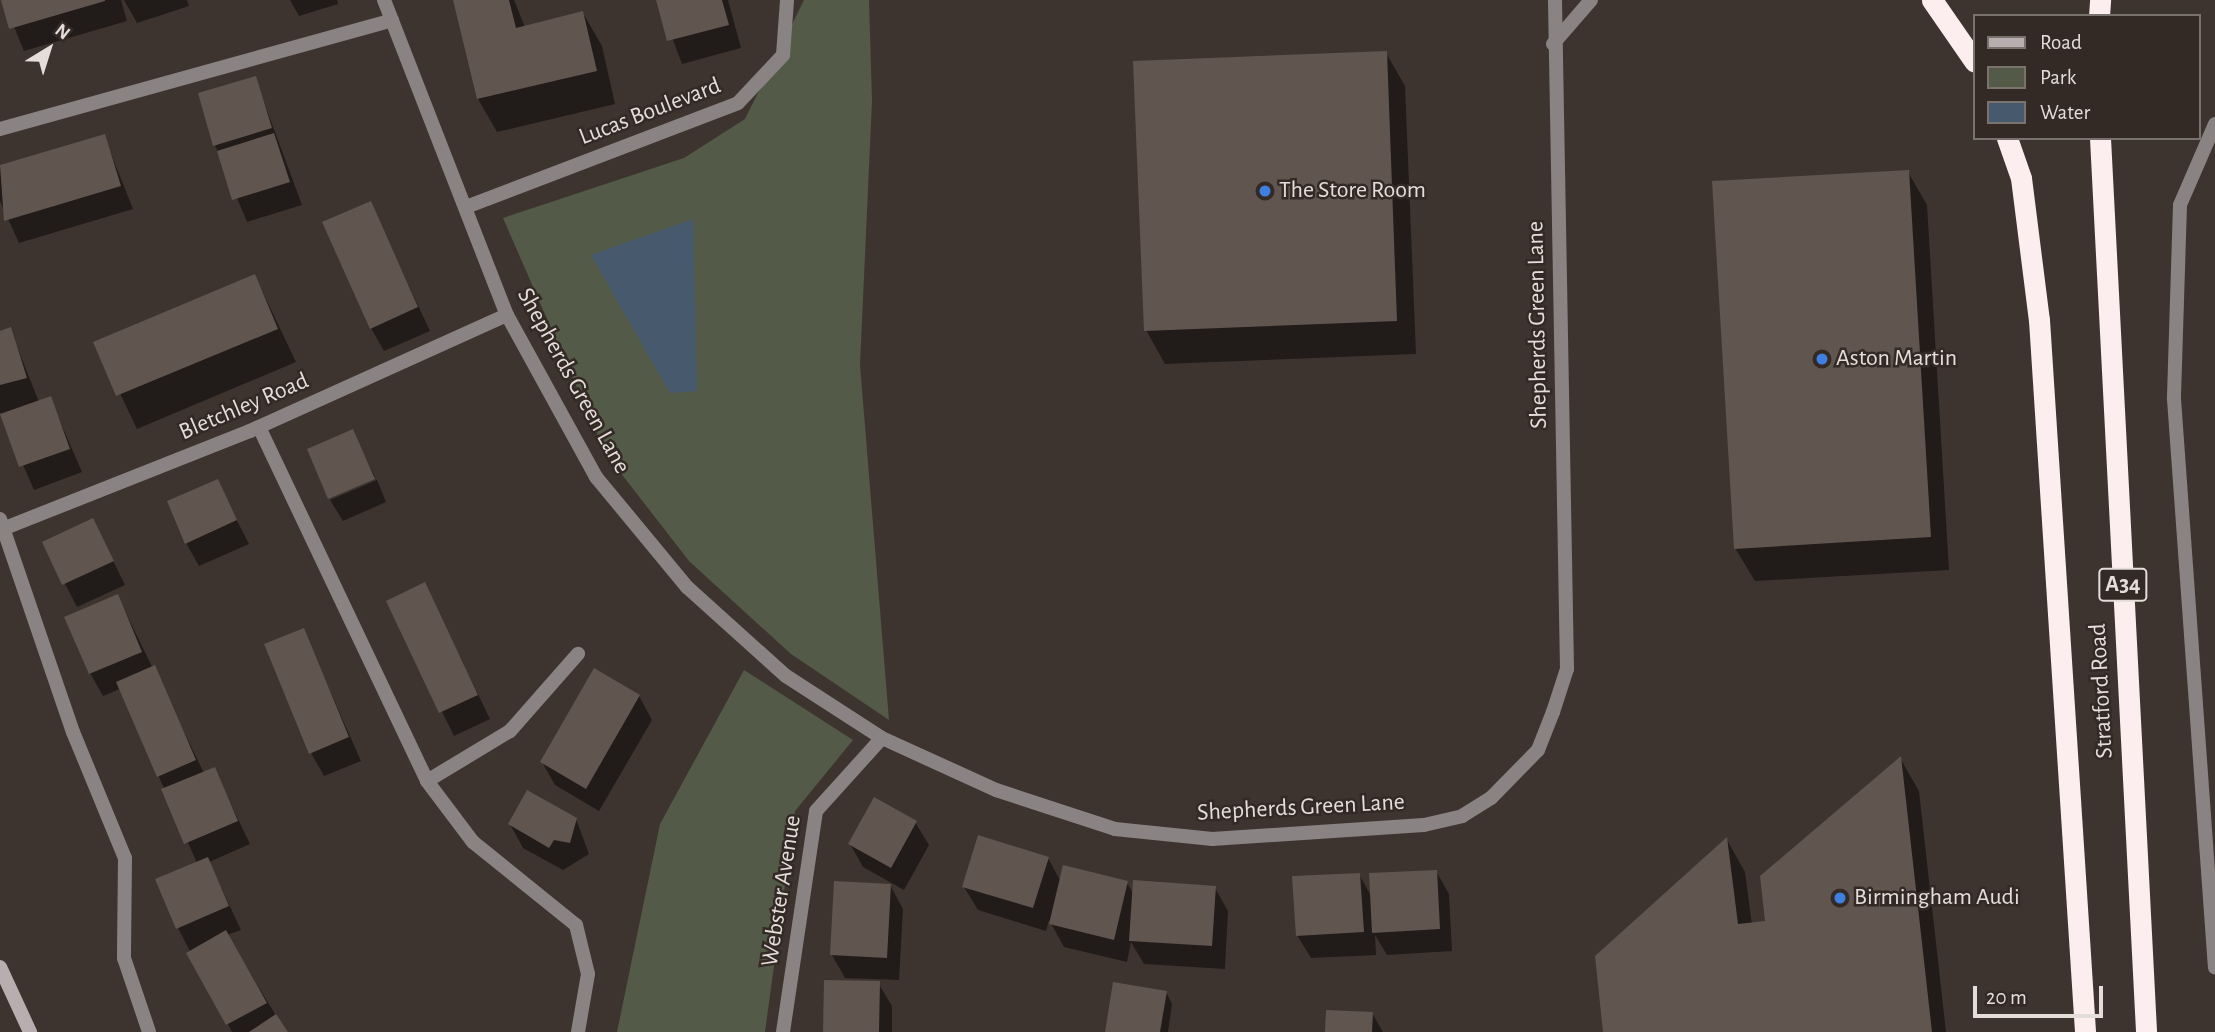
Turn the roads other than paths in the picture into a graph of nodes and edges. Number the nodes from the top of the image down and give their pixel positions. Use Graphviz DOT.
graph roads {
  1 [pos="384,0"];
  2 [pos="787,0"];
  3 [pos="1555,0"];
  4 [pos="1591,0"];
  5 [pos="1932,0"];
  6 [pos="392,20"];
  7 [pos="1553,44"];
  8 [pos="1974,61"];
  9 [pos="2215,124"];
  10 [pos="0,129"];
  11 [pos="2008,140"];
  12 [pos="2100,140"];
  13 [pos="466,207"];
  14 [pos="507,316"];
  15 [pos="259,427"];
  16 [pos="3,523"];
  17 [pos="578,654"];
  18 [pos="882,738"];
  19 [pos="427,781"];
  20 [pos="0,967"];
  21 [pos="2215,968"];
  22 [pos="30,1032"];
  23 [pos="149,1032"];
  24 [pos="578,1032"];
  25 [pos="783,1032"];
  26 [pos="2085,1032"];
  27 [pos="2146,1032"];
  1 -- 6 [label="street, Shepherds Green Lane"];
  2 -- 13 [label="street, Lucas Boulevard"];
  3 -- 7 [label="street, Shepherds Green Lane"];
  4 -- 7 [label="street"];
  5 -- 8 [label="highway"];
  6 -- 10 [label="street"];
  6 -- 13 [label="street, Shepherds Green Lane"];
  7 -- 18 [label="street, Shepherds Green Lane"];
  9 -- 21 [label="street"];
  11 -- 26 [label="highway, Stratford Road"];
  12 -- 27 [label="highway, Stratford Road / A34"];
  13 -- 14 [label="street, Shepherds Green Lane"];
  14 -- 15 [label="street, Bletchley Road"];
  14 -- 18 [label="street, Shepherds Green Lane"];
  15 -- 16 [label="street, Bletchley Road"];
  15 -- 19 [label="street"];
  16 -- 23 [label="street"];
  17 -- 19 [label="street"];
  18 -- 25 [label="street, Webster Avenue"];
  19 -- 24 [label="street"];
  20 -- 22 [label="street"];
}
